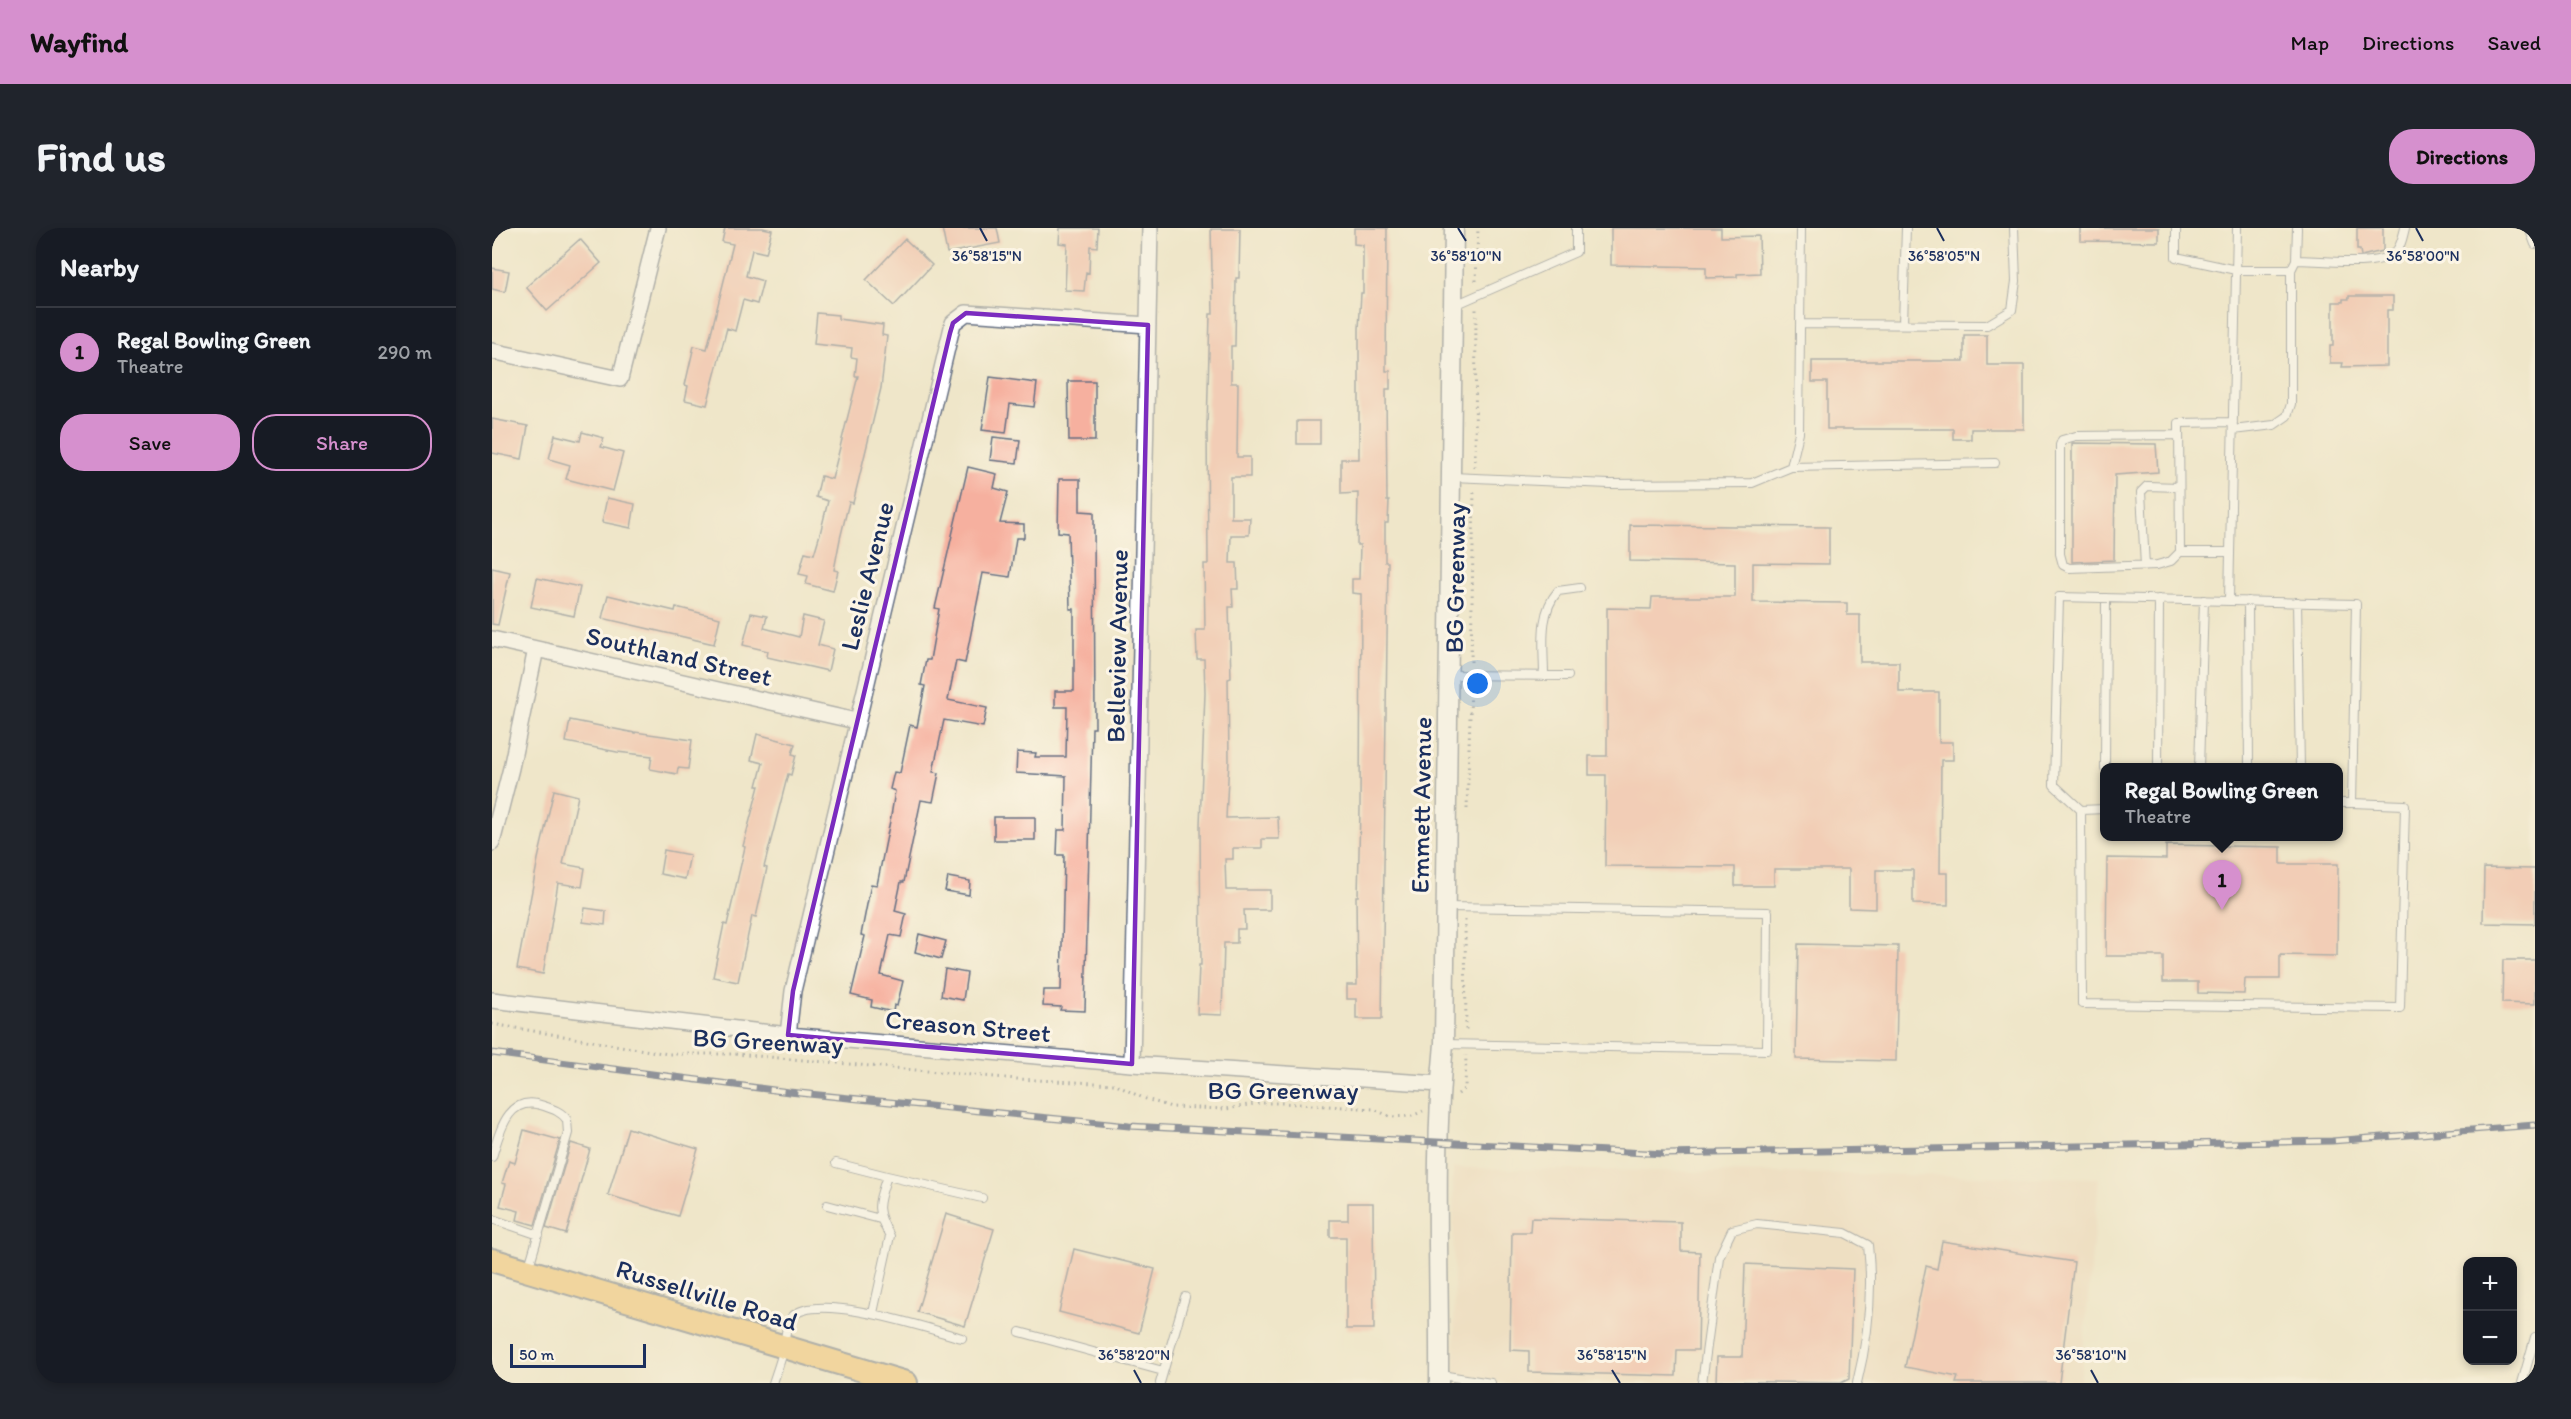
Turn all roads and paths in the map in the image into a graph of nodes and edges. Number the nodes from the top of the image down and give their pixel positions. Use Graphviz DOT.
graph roads {
  1 [pos="658,228"];
  2 [pos="1150,228"];
  3 [pos="1454,228"];
  4 [pos="1478,228"];
  5 [pos="1576,228"];
  6 [pos="1801,228"];
  7 [pos="1906,228"];
  8 [pos="2014,228"];
  9 [pos="2176,228"];
  10 [pos="2237,228"];
  11 [pos="2297,228"];
  12 [pos="2405,228"];
  13 [pos="2529,228"];
  14 [pos="2535,244"];
  15 [pos="2296,260"];
  16 [pos="2236,270"];
  17 [pos="2291,270"];
  18 [pos="1476,296"];
  19 [pos="1454,305"];
  20 [pos="1800,324"];
  21 [pos="1903,324"];
  22 [pos="1148,325"];
  23 [pos="492,351"];
  24 [pos="2233,426"];
  25 [pos="2179,435"];
  26 [pos="1995,463"];
  27 [pos="1791,467"];
  28 [pos="1452,477"];
  29 [pos="1474,478"];
  30 [pos="2179,486"];
  31 [pos="2180,552"];
  32 [pos="2230,552"];
  33 [pos="2145,566"];
  34 [pos="1580,588"];
  35 [pos="2106,598"];
  36 [pos="2159,599"];
  37 [pos="2204,600"];
  38 [pos="2229,600"];
  39 [pos="2248,601"];
  40 [pos="2297,602"];
  41 [pos="492,639"];
  42 [pos="536,649"];
  43 [pos="1449,675"];
  44 [pos="1471,675"];
  45 [pos="1544,676"];
  46 [pos="1568,676"];
  47 [pos="856,721"];
  48 [pos="2105,763"];
  49 [pos="2158,763"];
  50 [pos="2199,763"];
  51 [pos="2249,763"];
  52 [pos="2300,763"];
  53 [pos="2343,803"];
  54 [pos="2352,803"];
  55 [pos="2100,809"];
  56 [pos="2081,810"];
  57 [pos="1467,815"];
  58 [pos="492,843"];
  59 [pos="1445,907"];
  60 [pos="1465,907"];
  61 [pos="492,1000"];
  62 [pos="492,1024"];
  63 [pos="788,1035"];
  64 [pos="1444,1044"];
  65 [pos="1466,1045"];
  66 [pos="1132,1064"];
  67 [pos="1440,1084"];
  68 [pos="1440,1103"];
  69 [pos="492,1157"];
  70 [pos="836,1164"];
  71 [pos="886,1176"];
  72 [pos="982,1198"];
  73 [pos="827,1205"];
  74 [pos="492,1219"];
  75 [pos="880,1219"];
  76 [pos="539,1235"];
  77 [pos="492,1260"];
  78 [pos="528,1271"];
  79 [pos="1185,1297"];
  80 [pos="873,1313"];
  81 [pos="1020,1332"];
  82 [pos="2535,1337"];
  83 [pos="962,1338"];
  84 [pos="784,1347"];
  85 [pos="1163,1371"];
  86 [pos="866,1377"];
  87 [pos="1439,1379"];
  88 [pos="773,1383"];
  89 [pos="906,1383"];
  90 [pos="1160,1383"];
  91 [pos="1491,1383"];
  92 [pos="1702,1383"];
  93 [pos="1857,1383"];
  94 [pos="2522,1383"];
  1 -- 23 [label="street"];
  2 -- 22 [label="street, Belleview Avenue"];
  3 -- 19 [label="street, Emmett Avenue"];
  4 -- 18 [label="path, BG Greenway"];
  5 -- 18 [label="lane"];
  6 -- 20 [label="lane"];
  7 -- 21 [label="lane"];
  8 -- 21 [label="lane"];
  9 -- 16 [label="lane"];
  10 -- 16 [label="lane"];
  11 -- 15 [label="lane"];
  12 -- 15 [label="lane"];
  13 -- 14 [label="lane"];
  15 -- 17 [label="lane"];
  16 -- 17 [label="lane"];
  16 -- 24 [label="lane"];
  17 -- 24 [label="lane"];
  18 -- 19 [label="lane"];
  18 -- 29 [label="path, BG Greenway"];
  19 -- 28 [label="street, Emmett Avenue"];
  20 -- 21 [label="lane"];
  20 -- 27 [label="lane"];
  22 -- 47 [label="street, Leslie Avenue"];
  22 -- 66 [label="street, Belleview Avenue"];
  24 -- 25 [label="lane"];
  24 -- 32 [label="lane"];
  25 -- 30 [label="lane"];
  25 -- 33 [label="lane"];
  26 -- 27 [label="lane"];
  27 -- 29 [label="lane"];
  28 -- 29 [label="lane"];
  28 -- 43 [label="street, Emmett Avenue"];
  29 -- 44 [label="path, BG Greenway"];
  30 -- 31 [label="lane"];
  30 -- 33 [label="lane"];
  31 -- 32 [label="lane"];
  31 -- 33 [label="lane"];
  32 -- 38 [label="lane"];
  34 -- 45 [label="lane"];
  35 -- 36 [label="lane"];
  35 -- 48 [label="lane"];
  35 -- 56 [label="lane"];
  36 -- 37 [label="lane"];
  36 -- 49 [label="lane"];
  37 -- 38 [label="lane"];
  37 -- 50 [label="lane"];
  38 -- 39 [label="lane"];
  39 -- 40 [label="lane"];
  39 -- 51 [label="lane"];
  40 -- 52 [label="lane"];
  40 -- 54 [label="lane"];
  41 -- 42 [label="street, Southland Street"];
  42 -- 47 [label="street, Southland Street"];
  42 -- 58 [label="street"];
  43 -- 44 [label="lane"];
  43 -- 59 [label="street, Emmett Avenue"];
  44 -- 45 [label="lane"];
  44 -- 57 [label="path, BG Greenway"];
  45 -- 46 [label="lane"];
  47 -- 63 [label="street, Leslie Avenue"];
  53 -- 54 [label="lane"];
  54 -- 56 [label="lane"];
  55 -- 56 [label="lane"];
  59 -- 60 [label="lane"];
  59 -- 64 [label="street, Emmett Avenue"];
  60 -- 65 [label="path, BG Greenway"];
  60 -- 65 [label="lane"];
  61 -- 63 [label="street, Creason Street"];
  62 -- 68 [label="path, BG Greenway"];
  63 -- 66 [label="street, Creason Street"];
  64 -- 65 [label="lane"];
  64 -- 67 [label="street, Emmett Avenue"];
  65 -- 68 [label="path, BG Greenway"];
  66 -- 67 [label="street, Creason Street"];
  67 -- 68 [label="street, Emmett Avenue"];
  68 -- 87 [label="street, Emmett Avenue"];
  69 -- 76 [label="lane"];
  70 -- 71 [label="lane"];
  71 -- 72 [label="lane"];
  71 -- 75 [label="lane"];
  73 -- 75 [label="lane"];
  74 -- 76 [label="lane"];
  75 -- 80 [label="lane"];
  76 -- 78 [label="lane"];
  77 -- 78 [label="main road, Russellville Road"];
  78 -- 84 [label="main road, Russellville Road"];
  79 -- 85 [label="lane"];
  80 -- 83 [label="lane"];
  80 -- 84 [label="lane"];
  81 -- 85 [label="lane"];
  82 -- 94 [label="lane"];
  84 -- 86 [label="main road, Russellville Road"];
  84 -- 88 [label="lane"];
  85 -- 90 [label="lane"];
  86 -- 89 [label="main road, Russellville Road"];
  87 -- 91 [label="lane"];
  92 -- 93 [label="lane"];
}
